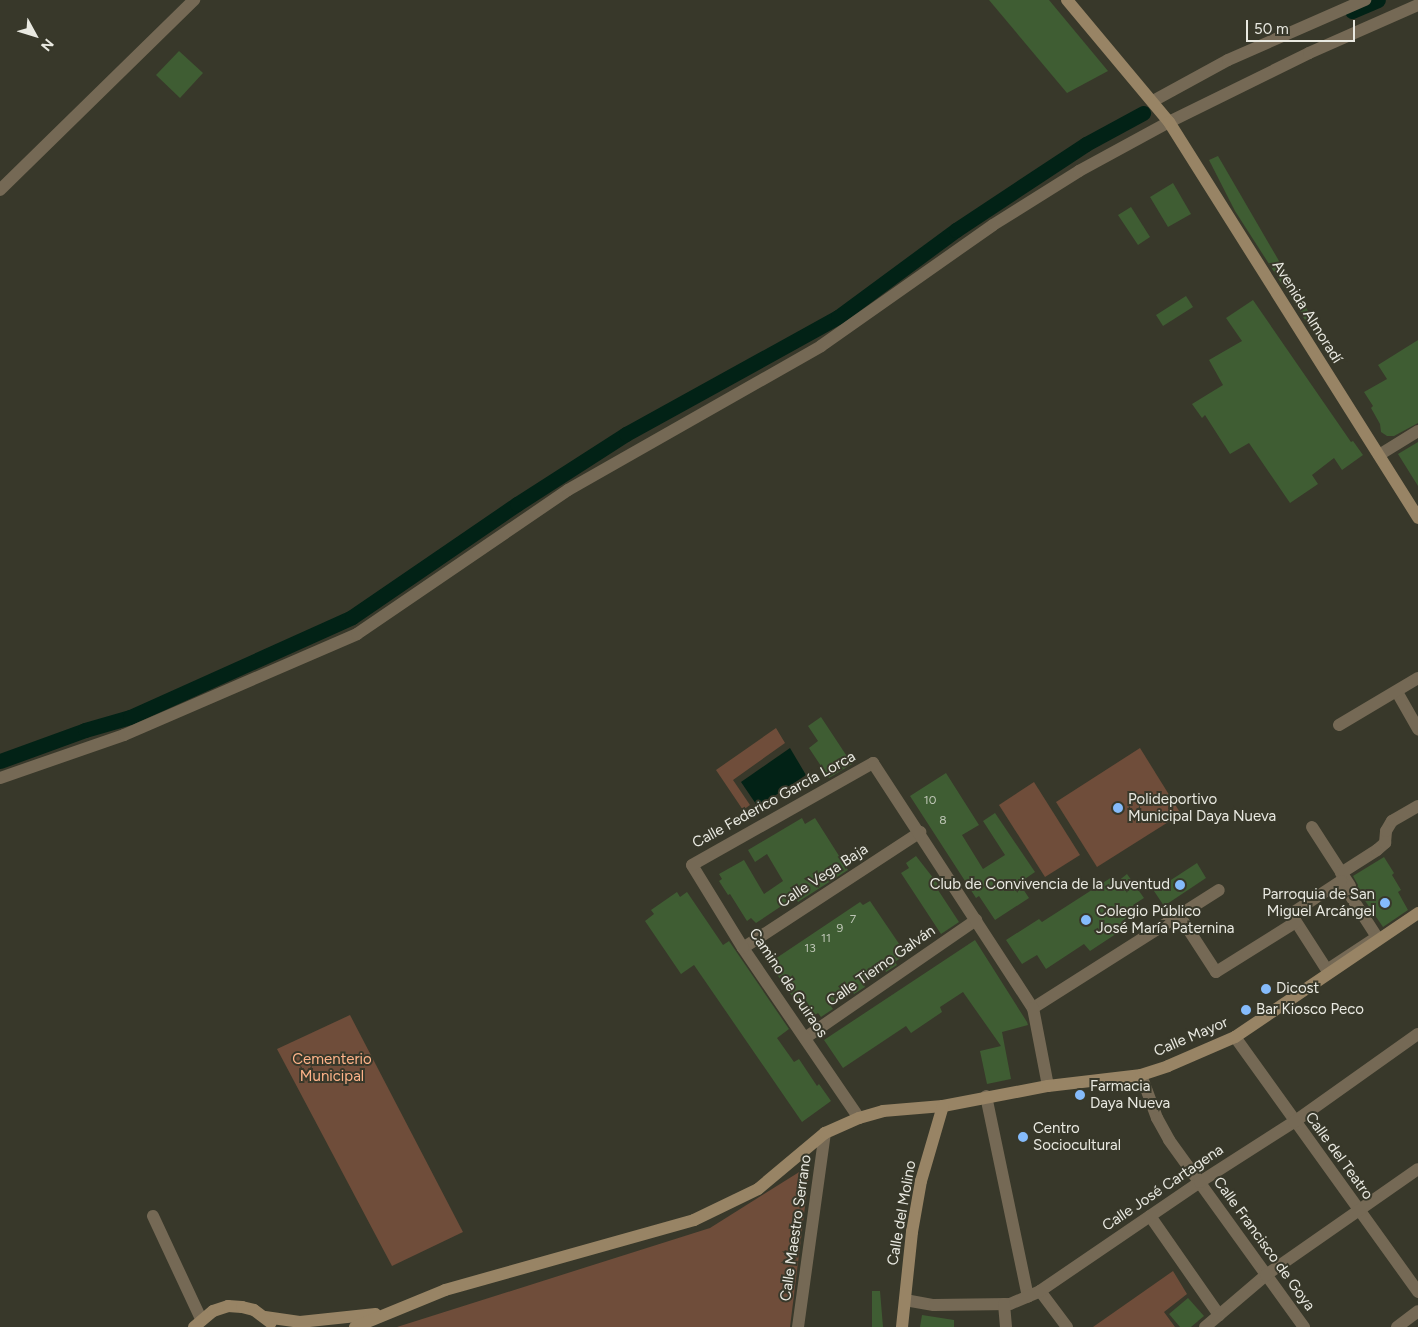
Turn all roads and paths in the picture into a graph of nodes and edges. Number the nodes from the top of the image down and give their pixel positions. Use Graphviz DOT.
graph roads {
  1 [pos="194,0"];
  2 [pos="1067,0"];
  3 [pos="1365,0"];
  4 [pos="1418,5"];
  5 [pos="1152,101"];
  6 [pos="1169,122"];
  7 [pos="0,190"];
  8 [pos="1418,430"];
  9 [pos="1379,455"];
  10 [pos="1418,518"];
  11 [pos="1418,678"];
  12 [pos="1397,692"];
  13 [pos="1339,725"];
  14 [pos="1418,729"];
  15 [pos="0,778"];
  16 [pos="1418,806"];
  17 [pos="1312,827"];
  18 [pos="920,832"];
  19 [pos="692,865"];
  20 [pos="1341,873"];
  21 [pos="1219,890"];
  22 [pos="1418,913"];
  23 [pos="1179,915"];
  24 [pos="976,920"];
  25 [pos="1296,922"];
  26 [pos="1382,936"];
  27 [pos="743,948"];
  28 [pos="1033,1008"];
  29 [pos="1418,1034"];
  30 [pos="1235,1037"];
  31 [pos="805,1038"];
  32 [pos="1141,1075"];
  33 [pos="1048,1086"];
  34 [pos="986,1096"];
  35 [pos="943,1106"];
  36 [pos="859,1118"];
  37 [pos="1294,1122"];
  38 [pos="825,1133"];
  39 [pos="1418,1169"];
  40 [pos="1200,1182"];
  41 [pos="1357,1209"];
  42 [pos="153,1216"];
  43 [pos="1150,1216"];
  44 [pos="1266,1275"];
  45 [pos="1040,1291"];
  46 [pos="1418,1292"];
  47 [pos="1028,1297"];
  48 [pos="905,1300"];
  49 [pos="1004,1304"];
  50 [pos="1418,1311"];
  51 [pos="388,1312"];
  52 [pos="1220,1315"];
  53 [pos="265,1317"];
  54 [pos="197,1323"];
  55 [pos="274,1327"];
  56 [pos="355,1327"];
  57 [pos="798,1327"];
  58 [pos="902,1327"];
  59 [pos="1006,1327"];
  60 [pos="1067,1327"];
  61 [pos="1205,1327"];
  62 [pos="1304,1327"];
  63 [pos="1397,1327"];
  1 -- 7 [label="street"];
  2 -- 5 [label="street, Avenida Almoradí"];
  3 -- 5 [label="street"];
  4 -- 6 [label="street"];
  5 -- 6 [label="street, Avenida Almoradí"];
  6 -- 9 [label="street, Avenida Almoradí"];
  6 -- 15 [label="street"];
  8 -- 9 [label="street"];
  9 -- 10 [label="street, Avenida Almoradí"];
  11 -- 12 [label="street"];
  12 -- 13 [label="street"];
  12 -- 14 [label="street"];
  16 -- 20 [label="street"];
  17 -- 20 [label="street"];
  18 -- 19 [label="street, Calle Federico García Lorca"];
  18 -- 24 [label="street"];
  18 -- 27 [label="street, Calle Vega Baja"];
  19 -- 27 [label="street, Camino de Guiraos"];
  20 -- 26 [label="street"];
  21 -- 23 [label="street"];
  22 -- 26 [label="street, Calle Mayor"];
  23 -- 25 [label="street"];
  23 -- 28 [label="street"];
  24 -- 28 [label="street"];
  24 -- 31 [label="street, Calle Tierno Galván"];
  25 -- 25 [label="street"];
  26 -- 30 [label="street, Calle Mayor"];
  27 -- 31 [label="street, Camino de Guiraos"];
  28 -- 33 [label="street"];
  29 -- 37 [label="street, Calle José Cartagena"];
  30 -- 32 [label="street, Calle Mayor"];
  30 -- 37 [label="street, Calle del Teatro"];
  31 -- 36 [label="street, Camino de Guiraos"];
  32 -- 33 [label="street, Calle Mayor"];
  32 -- 40 [label="street, Calle Francisco de Goya"];
  33 -- 34 [label="street, Calle Mayor"];
  34 -- 35 [label="street, Calle Mayor"];
  34 -- 47 [label="street"];
  35 -- 36 [label="street, Calle Mayor"];
  35 -- 48 [label="street, Calle del Molino"];
  36 -- 38 [label="street, Calle Mayor"];
  37 -- 40 [label="street, Calle José Cartagena"];
  37 -- 41 [label="street, Calle del Teatro"];
  38 -- 51 [label="street, Calle Mayor"];
  38 -- 57 [label="street, Calle Maestro Serrano"];
  39 -- 41 [label="street"];
  40 -- 43 [label="street, Calle José Cartagena"];
  40 -- 44 [label="street, Calle Francisco de Goya"];
  41 -- 44 [label="street"];
  41 -- 46 [label="street, Calle del Teatro"];
  42 -- 54 [label="street"];
  43 -- 45 [label="street, Calle José Cartagena"];
  43 -- 52 [label="street"];
  44 -- 52 [label="street"];
  44 -- 62 [label="street, Calle Francisco de Goya"];
  45 -- 47 [label="street, Calle José Cartagena"];
  45 -- 60 [label="street"];
  47 -- 49 [label="street, Calle José Cartagena"];
  48 -- 49 [label="street, Calle José Cartagena"];
  48 -- 58 [label="street, Calle del Molino"];
  49 -- 59 [label="street"];
  50 -- 63 [label="street"];
  51 -- 53 [label="street"];
  51 -- 56 [label="street"];
  52 -- 61 [label="street"];
  53 -- 54 [label="street"];
  53 -- 55 [label="street"];
}
